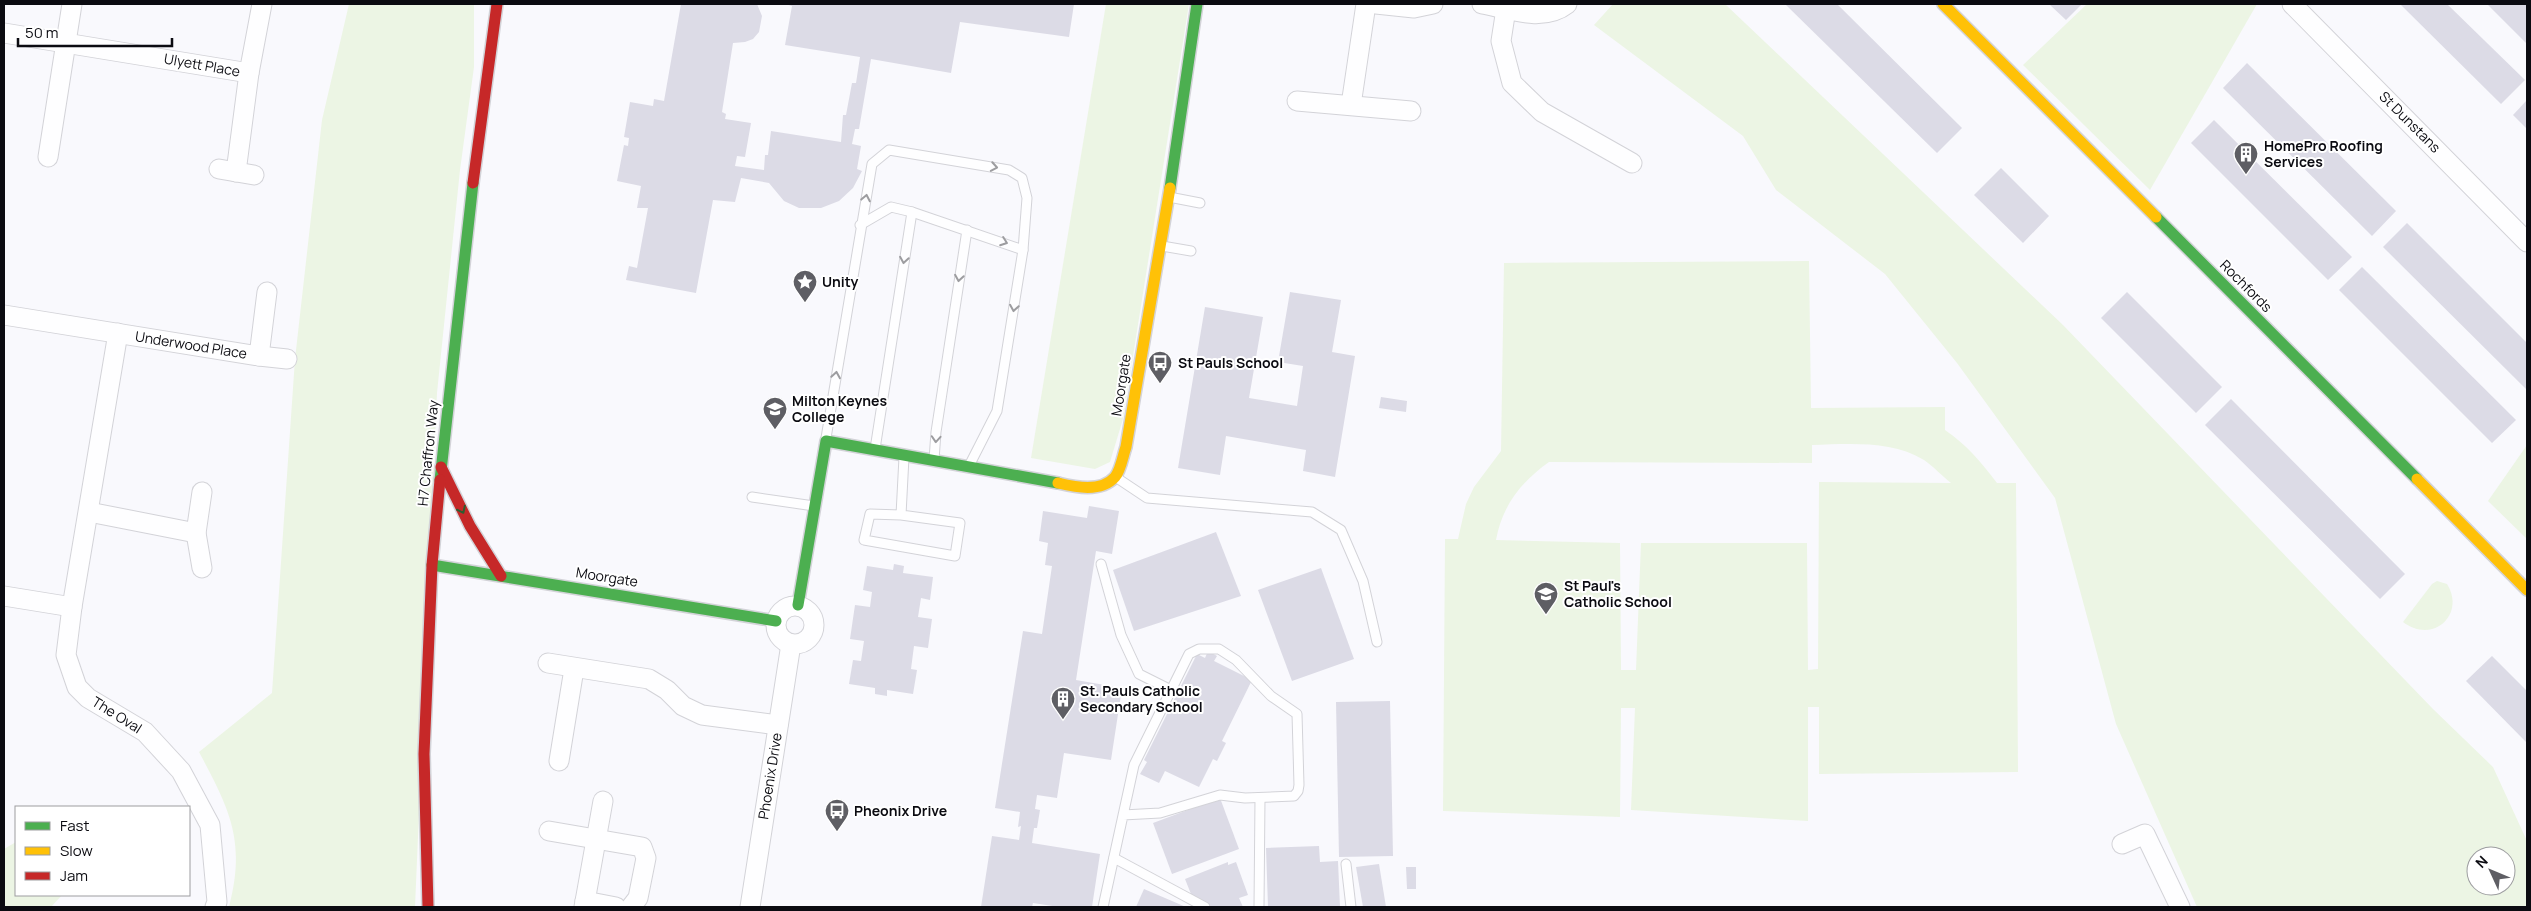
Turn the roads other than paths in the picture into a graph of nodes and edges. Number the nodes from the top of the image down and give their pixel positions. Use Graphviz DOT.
graph roads {
  1 [pos="72,4"];
  2 [pos="262,4"];
  3 [pos="497,4"];
  4 [pos="1197,4"];
  5 [pos="1366,4"];
  6 [pos="1376,4"];
  7 [pos="1433,4"];
  8 [pos="1482,4"];
  9 [pos="1567,4"];
  10 [pos="1943,4"];
  11 [pos="2292,4"];
  12 [pos="1506,9"];
  13 [pos="4,33"];
  14 [pos="66,43"];
  15 [pos="250,72"];
  16 [pos="1296,101"];
  17 [pos="1351,105"];
  18 [pos="1411,111"];
  19 [pos="48,157"];
  20 [pos="1632,163"];
  21 [pos="236,172"];
  22 [pos="1169,197"];
  23 [pos="1200,202"];
  24 [pos="912,212"];
  25 [pos="860,225"];
  26 [pos="967,230"];
  27 [pos="2527,242"];
  28 [pos="1162,246"];
  29 [pos="1023,250"];
  30 [pos="1191,251"];
  31 [pos="267,292"];
  32 [pos="4,315"];
  33 [pos="118,333"];
  34 [pos="259,356"];
  35 [pos="288,359"];
  36 [pos="826,440"];
  37 [pos="874,449"];
  38 [pos="904,454"];
  39 [pos="934,460"];
  40 [pos="441,467"];
  41 [pos="968,468"];
  42 [pos="1114,477"];
  43 [pos="202,492"];
  44 [pos="752,497"];
  45 [pos="815,506"];
  46 [pos="89,512"];
  47 [pos="901,515"];
  48 [pos="196,533"];
  49 [pos="432,564"];
  50 [pos="1102,564"];
  51 [pos="202,568"];
  52 [pos="501,576"];
  53 [pos="2524,582"];
  54 [pos="4,596"];
  55 [pos="798,605"];
  56 [pos="72,607"];
  57 [pos="776,621"];
  58 [pos="1377,642"];
  59 [pos="791,644"];
  60 [pos="548,663"];
  61 [pos="574,668"];
  62 [pos="1171,690"];
  63 [pos="778,725"];
  64 [pos="559,761"];
  65 [pos="1260,798"];
  66 [pos="603,801"];
  67 [pos="1123,815"];
  68 [pos="549,830"];
  69 [pos="595,838"];
  70 [pos="2122,844"];
  71 [pos="1114,858"];
  72 [pos="1346,864"];
  73 [pos="585,904"];
  74 [pos="215,907"];
  75 [pos="428,907"];
  76 [pos="616,907"];
  77 [pos="631,907"];
  78 [pos="750,907"];
  79 [pos="1103,907"];
  80 [pos="1205,907"];
  81 [pos="1259,907"];
  82 [pos="1351,907"];
  83 [pos="2180,907"];
  1 -- 14 [label="street"];
  2 -- 15 [label="street, Ulyett Place"];
  3 -- 40 [label="street, H7 Chaffron Way"];
  4 -- 22 [label="street, Moorgate"];
  5 -- 17 [label="street"];
  6 -- 7 [label="street"];
  8 -- 12 [label="street"];
  9 -- 12 [label="street"];
  10 -- 53 [label="street, Rochfords"];
  11 -- 27 [label="street, St Dunstans"];
  12 -- 20 [label="street"];
  13 -- 14 [label="street, Ulyett Place"];
  14 -- 15 [label="street, Ulyett Place"];
  14 -- 19 [label="street"];
  15 -- 21 [label="street, Ulyett Place"];
  16 -- 17 [label="street"];
  17 -- 18 [label="street"];
  22 -- 23 [label="lane"];
  22 -- 28 [label="street, Moorgate"];
  24 -- 25 [label="lane"];
  24 -- 26 [label="lane"];
  24 -- 37 [label="lane, one-way"];
  25 -- 29 [label="lane, one-way"];
  36 -- 25 [label="lane, one-way"];
  26 -- 29 [label="lane, one-way"];
  26 -- 39 [label="lane, one-way"];
  28 -- 30 [label="lane"];
  28 -- 42 [label="street, Moorgate"];
  29 -- 41 [label="lane, one-way"];
  31 -- 34 [label="street, Underwood Place"];
  32 -- 33 [label="street, Underwood Place"];
  33 -- 34 [label="street, Underwood Place"];
  33 -- 46 [label="street, Underwood Place"];
  34 -- 35 [label="street"];
  36 -- 37 [label="street"];
  36 -- 45 [label="street"];
  37 -- 38 [label="street"];
  38 -- 39 [label="street"];
  38 -- 47 [label="lane"];
  39 -- 41 [label="street"];
  40 -- 49 [label="street, H7 Chaffron Way"];
  40 -- 52 [label="street, one-way"];
  41 -- 42 [label="street"];
  42 -- 58 [label="lane"];
  43 -- 48 [label="street"];
  44 -- 45 [label="lane"];
  45 -- 55 [label="street"];
  46 -- 48 [label="street"];
  46 -- 56 [label="street, Underwood Place"];
  47 -- 47 [label="lane"];
  48 -- 51 [label="street"];
  49 -- 52 [label="street, Moorgate"];
  49 -- 75 [label="street, H7 Chaffron Way"];
  50 -- 62 [label="lane"];
  52 -- 57 [label="street, Moorgate"];
  54 -- 56 [label="street"];
  55 -- 57 [label="street"];
  55 -- 59 [label="street"];
  56 -- 74 [label="street, The Oval"];
  57 -- 59 [label="street"];
  59 -- 63 [label="street, Phoenix Drive"];
  60 -- 61 [label="street"];
  61 -- 63 [label="street"];
  61 -- 64 [label="street"];
  62 -- 65 [label="lane"];
  62 -- 67 [label="lane"];
  63 -- 78 [label="street, Phoenix Drive"];
  65 -- 67 [label="lane"];
  65 -- 81 [label="lane"];
  66 -- 69 [label="street"];
  67 -- 71 [label="lane"];
  68 -- 69 [label="street"];
  69 -- 73 [label="street"];
  69 -- 77 [label="street"];
  70 -- 83 [label="street"];
  71 -- 79 [label="lane"];
  71 -- 80 [label="lane"];
  72 -- 82 [label="lane"];
  73 -- 76 [label="street"];
}
